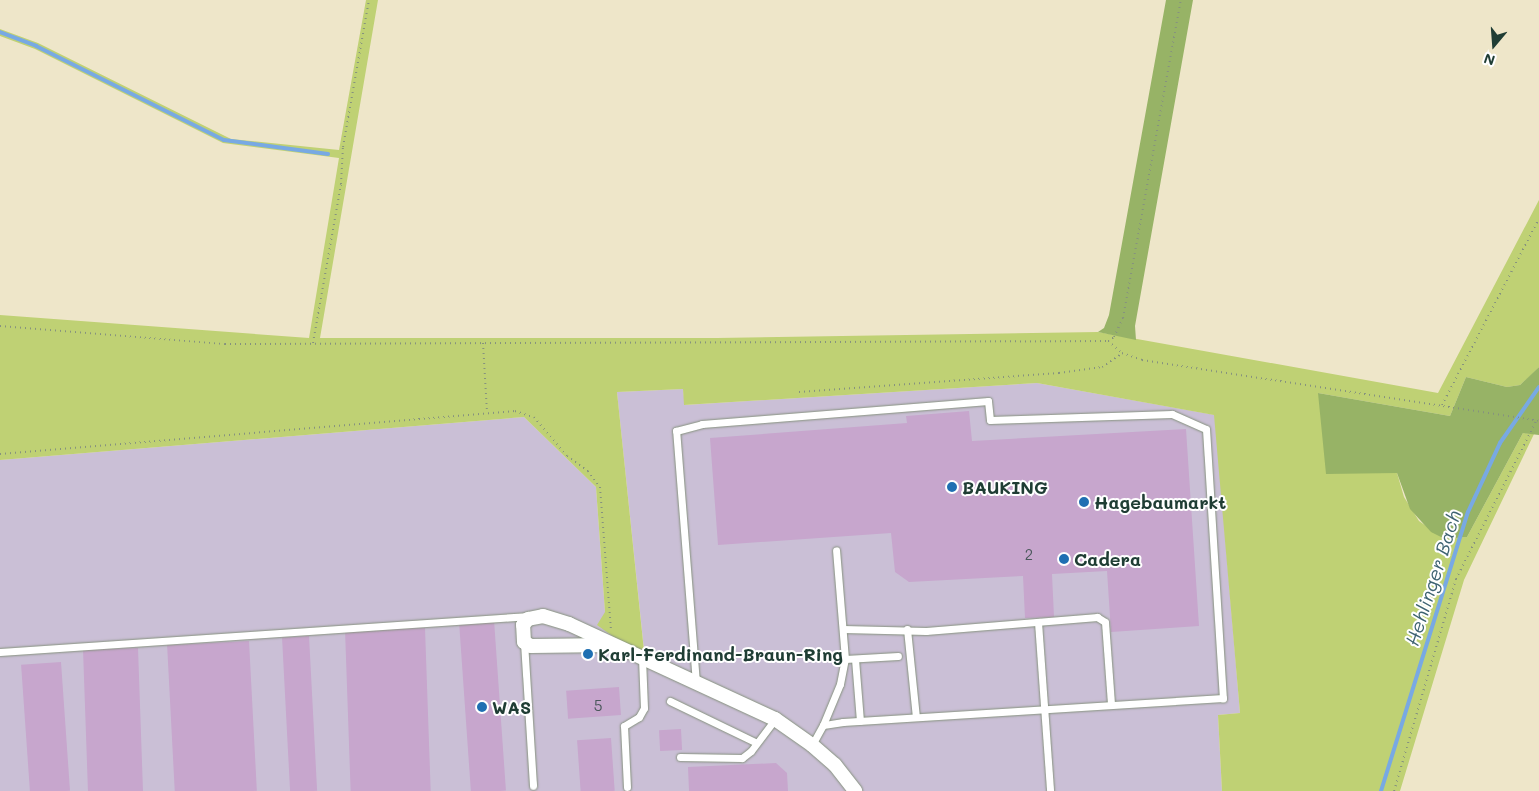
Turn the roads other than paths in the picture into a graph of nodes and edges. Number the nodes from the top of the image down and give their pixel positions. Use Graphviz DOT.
graph roads {
  1 [pos="836,550"];
  2 [pos="543,616"];
  3 [pos="1038,622"];
  4 [pos="843,629"];
  5 [pos="907,629"];
  6 [pos="524,642"];
  7 [pos="613,645"];
  8 [pos="0,652"];
  9 [pos="898,656"];
  10 [pos="642,658"];
  11 [pos="855,659"];
  12 [pos="845,660"];
  13 [pos="696,683"];
  14 [pos="670,701"];
  15 [pos="1110,704"];
  16 [pos="1044,708"];
  17 [pos="916,717"];
  18 [pos="775,719"];
  19 [pos="860,721"];
  20 [pos="823,725"];
  21 [pos="755,742"];
  22 [pos="812,745"];
  23 [pos="680,757"];
  24 [pos="834,765"];
  25 [pos="533,786"];
  26 [pos="627,787"];
  27 [pos="844,791"];
  28 [pos="855,791"];
  29 [pos="1050,791"];
  1 -- 4 [label="lane"];
  2 -- 6 [label="street"];
  2 -- 7 [label="street"];
  2 -- 8 [label="lane"];
  3 -- 5 [label="lane"];
  3 -- 15 [label="lane"];
  3 -- 16 [label="lane"];
  4 -- 5 [label="lane"];
  4 -- 12 [label="lane"];
  5 -- 17 [label="lane"];
  6 -- 7 [label="street"];
  6 -- 25 [label="lane"];
  7 -- 10 [label="street"];
  9 -- 11 [label="lane"];
  10 -- 13 [label="street"];
  10 -- 26 [label="lane"];
  11 -- 12 [label="lane"];
  11 -- 19 [label="lane"];
  12 -- 20 [label="lane"];
  13 -- 15 [label="lane"];
  13 -- 18 [label="street"];
  14 -- 21 [label="lane"];
  15 -- 16 [label="lane"];
  16 -- 17 [label="lane"];
  16 -- 29 [label="lane"];
  17 -- 19 [label="lane"];
  18 -- 21 [label="lane"];
  18 -- 22 [label="street"];
  19 -- 20 [label="lane"];
  20 -- 22 [label="lane"];
  21 -- 23 [label="lane"];
  22 -- 24 [label="street"];
  24 -- 27 [label="street"];
  24 -- 28 [label="street"];
}
